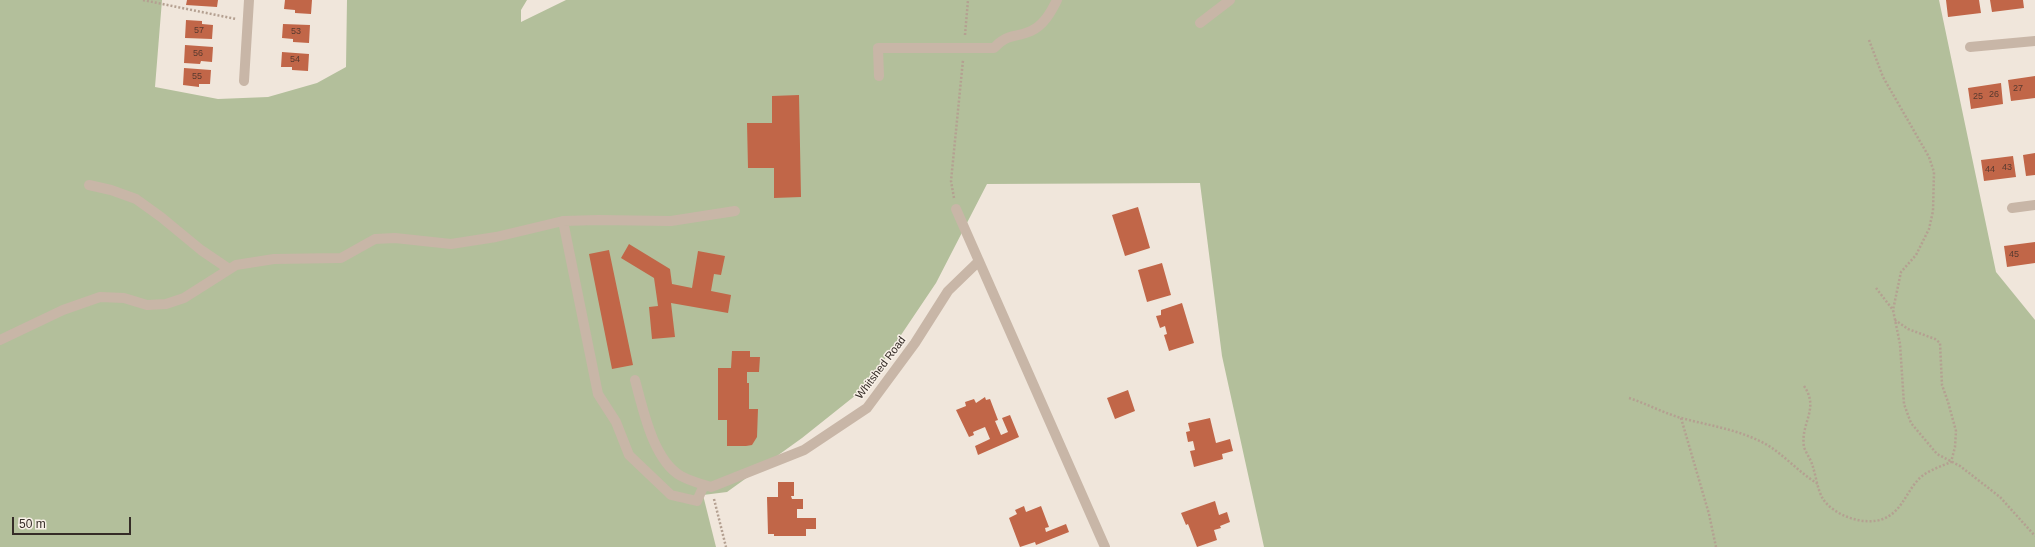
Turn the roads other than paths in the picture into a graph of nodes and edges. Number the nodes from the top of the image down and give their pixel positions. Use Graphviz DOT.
graph roads {
  1 [pos="249,0"];
  2 [pos="1057,0"];
  3 [pos="1230,0"];
  4 [pos="1200,23"];
  5 [pos="2035,41"];
  6 [pos="1970,47"];
  7 [pos="879,76"];
  8 [pos="244,80"];
  9 [pos="90,185"];
  10 [pos="2035,205"];
  11 [pos="2012,208"];
  12 [pos="956,209"];
  13 [pos="736,211"];
  14 [pos="563,222"];
  15 [pos="979,261"];
  16 [pos="230,269"];
  17 [pos="0,340"];
  18 [pos="635,380"];
  19 [pos="707,486"];
  20 [pos="1105,547"];
  1 -- 8 [label="street"];
  2 -- 7 [label="street"];
  3 -- 4 [label="street"];
  5 -- 6 [label="street"];
  9 -- 16 [label="street"];
  10 -- 11 [label="street"];
  12 -- 15 [label="street"];
  13 -- 14 [label="street"];
  14 -- 16 [label="street"];
  14 -- 19 [label="street"];
  15 -- 19 [label="street, Whitshed Road"];
  15 -- 20 [label="street"];
  16 -- 17 [label="street"];
  18 -- 19 [label="street"];
}
